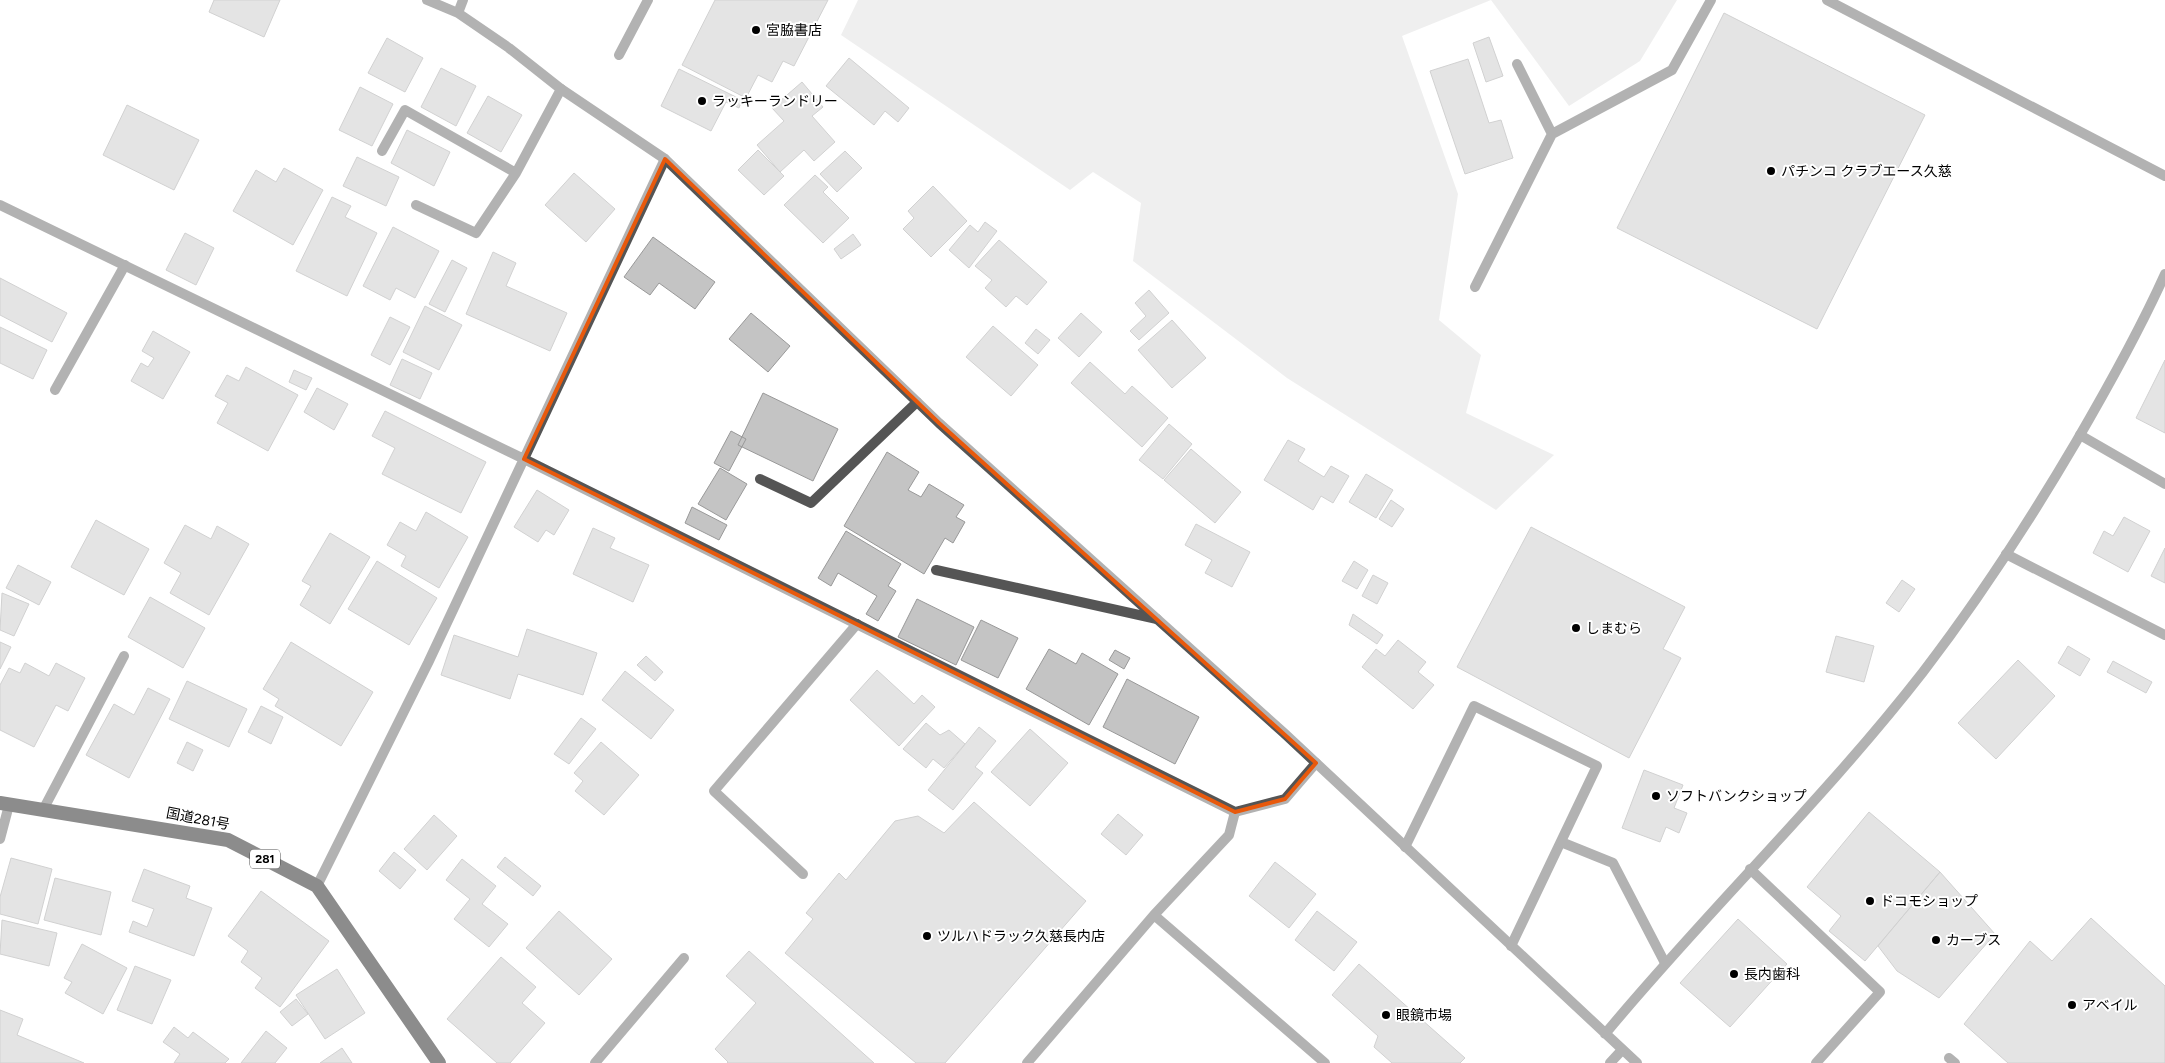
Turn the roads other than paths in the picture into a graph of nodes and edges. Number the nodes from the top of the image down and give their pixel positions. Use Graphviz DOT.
graph roads {
  1 [pos="427,0"];
  2 [pos="463,0"];
  3 [pos="648,0"];
  4 [pos="1711,0"];
  5 [pos="1828,0"];
  6 [pos="458,14"];
  7 [pos="619,56"];
  8 [pos="1517,64"];
  9 [pos="560,89"];
  10 [pos="1552,134"];
  11 [pos="382,151"];
  12 [pos="665,159"];
  13 [pos="516,173"];
  14 [pos="2165,176"];
  15 [pos="0,205"];
  16 [pos="416,205"];
  17 [pos="125,265"];
  18 [pos="2165,274"];
  19 [pos="1475,286"];
  20 [pos="55,390"];
  21 [pos="917,402"];
  22 [pos="2080,435"];
  23 [pos="524,459"];
  24 [pos="760,478"];
  25 [pos="2165,484"];
  26 [pos="2006,554"];
  27 [pos="936,570"];
  28 [pos="1158,619"];
  29 [pos="857,624"];
  30 [pos="2165,635"];
  31 [pos="124,656"];
  32 [pos="1316,763"];
  33 [pos="5,804"];
  34 [pos="44,810"];
  35 [pos="1234,812"];
  36 [pos="0,839"];
  37 [pos="1561,842"];
  38 [pos="1405,847"];
  39 [pos="1750,869"];
  40 [pos="803,874"];
  41 [pos="317,886"];
  42 [pos="1154,915"];
  43 [pos="1511,946"];
  44 [pos="684,958"];
  45 [pos="1665,963"];
  46 [pos="1605,1034"];
  47 [pos="1622,1050"];
  48 [pos="439,1063"];
  49 [pos="595,1063"];
  50 [pos="1027,1063"];
  51 [pos="1325,1063"];
  52 [pos="1610,1063"];
  53 [pos="1637,1063"];
  54 [pos="1816,1063"];
  1 -- 6 [label="street"];
  2 -- 6 [label="street"];
  3 -- 7 [label="street"];
  4 -- 10 [label="street"];
  5 -- 14 [label="street"];
  6 -- 9 [label="street"];
  8 -- 10 [label="street"];
  9 -- 12 [label="street"];
  9 -- 13 [label="street"];
  10 -- 19 [label="street"];
  11 -- 13 [label="street"];
  12 -- 21 [label="street"];
  12 -- 23 [label="street"];
  13 -- 16 [label="street"];
  15 -- 17 [label="street"];
  17 -- 20 [label="street"];
  17 -- 23 [label="street"];
  18 -- 22 [label="street"];
  21 -- 24 [label="street"];
  21 -- 28 [label="street"];
  22 -- 25 [label="street"];
  22 -- 26 [label="street"];
  23 -- 29 [label="street"];
  23 -- 41 [label="street"];
  26 -- 30 [label="street"];
  26 -- 39 [label="street"];
  27 -- 28 [label="street"];
  28 -- 32 [label="street"];
  29 -- 35 [label="street"];
  29 -- 40 [label="street"];
  31 -- 34 [label="street"];
  32 -- 35 [label="street"];
  32 -- 38 [label="street"];
  33 -- 34 [label="highway, 国道281号 / 281"];
  33 -- 36 [label="street"];
  34 -- 41 [label="highway, 国道281号 / 281"];
  35 -- 42 [label="street"];
  37 -- 38 [label="street"];
  37 -- 43 [label="street"];
  37 -- 45 [label="street"];
  38 -- 43 [label="street"];
  39 -- 45 [label="street"];
  39 -- 54 [label="street"];
  41 -- 48 [label="highway, 国道281号 / 281"];
  42 -- 50 [label="street"];
  42 -- 51 [label="street"];
  43 -- 46 [label="street"];
  44 -- 49 [label="street"];
  45 -- 46 [label="street"];
  46 -- 47 [label="street"];
  47 -- 52 [label="street"];
  47 -- 53 [label="street"];
}
